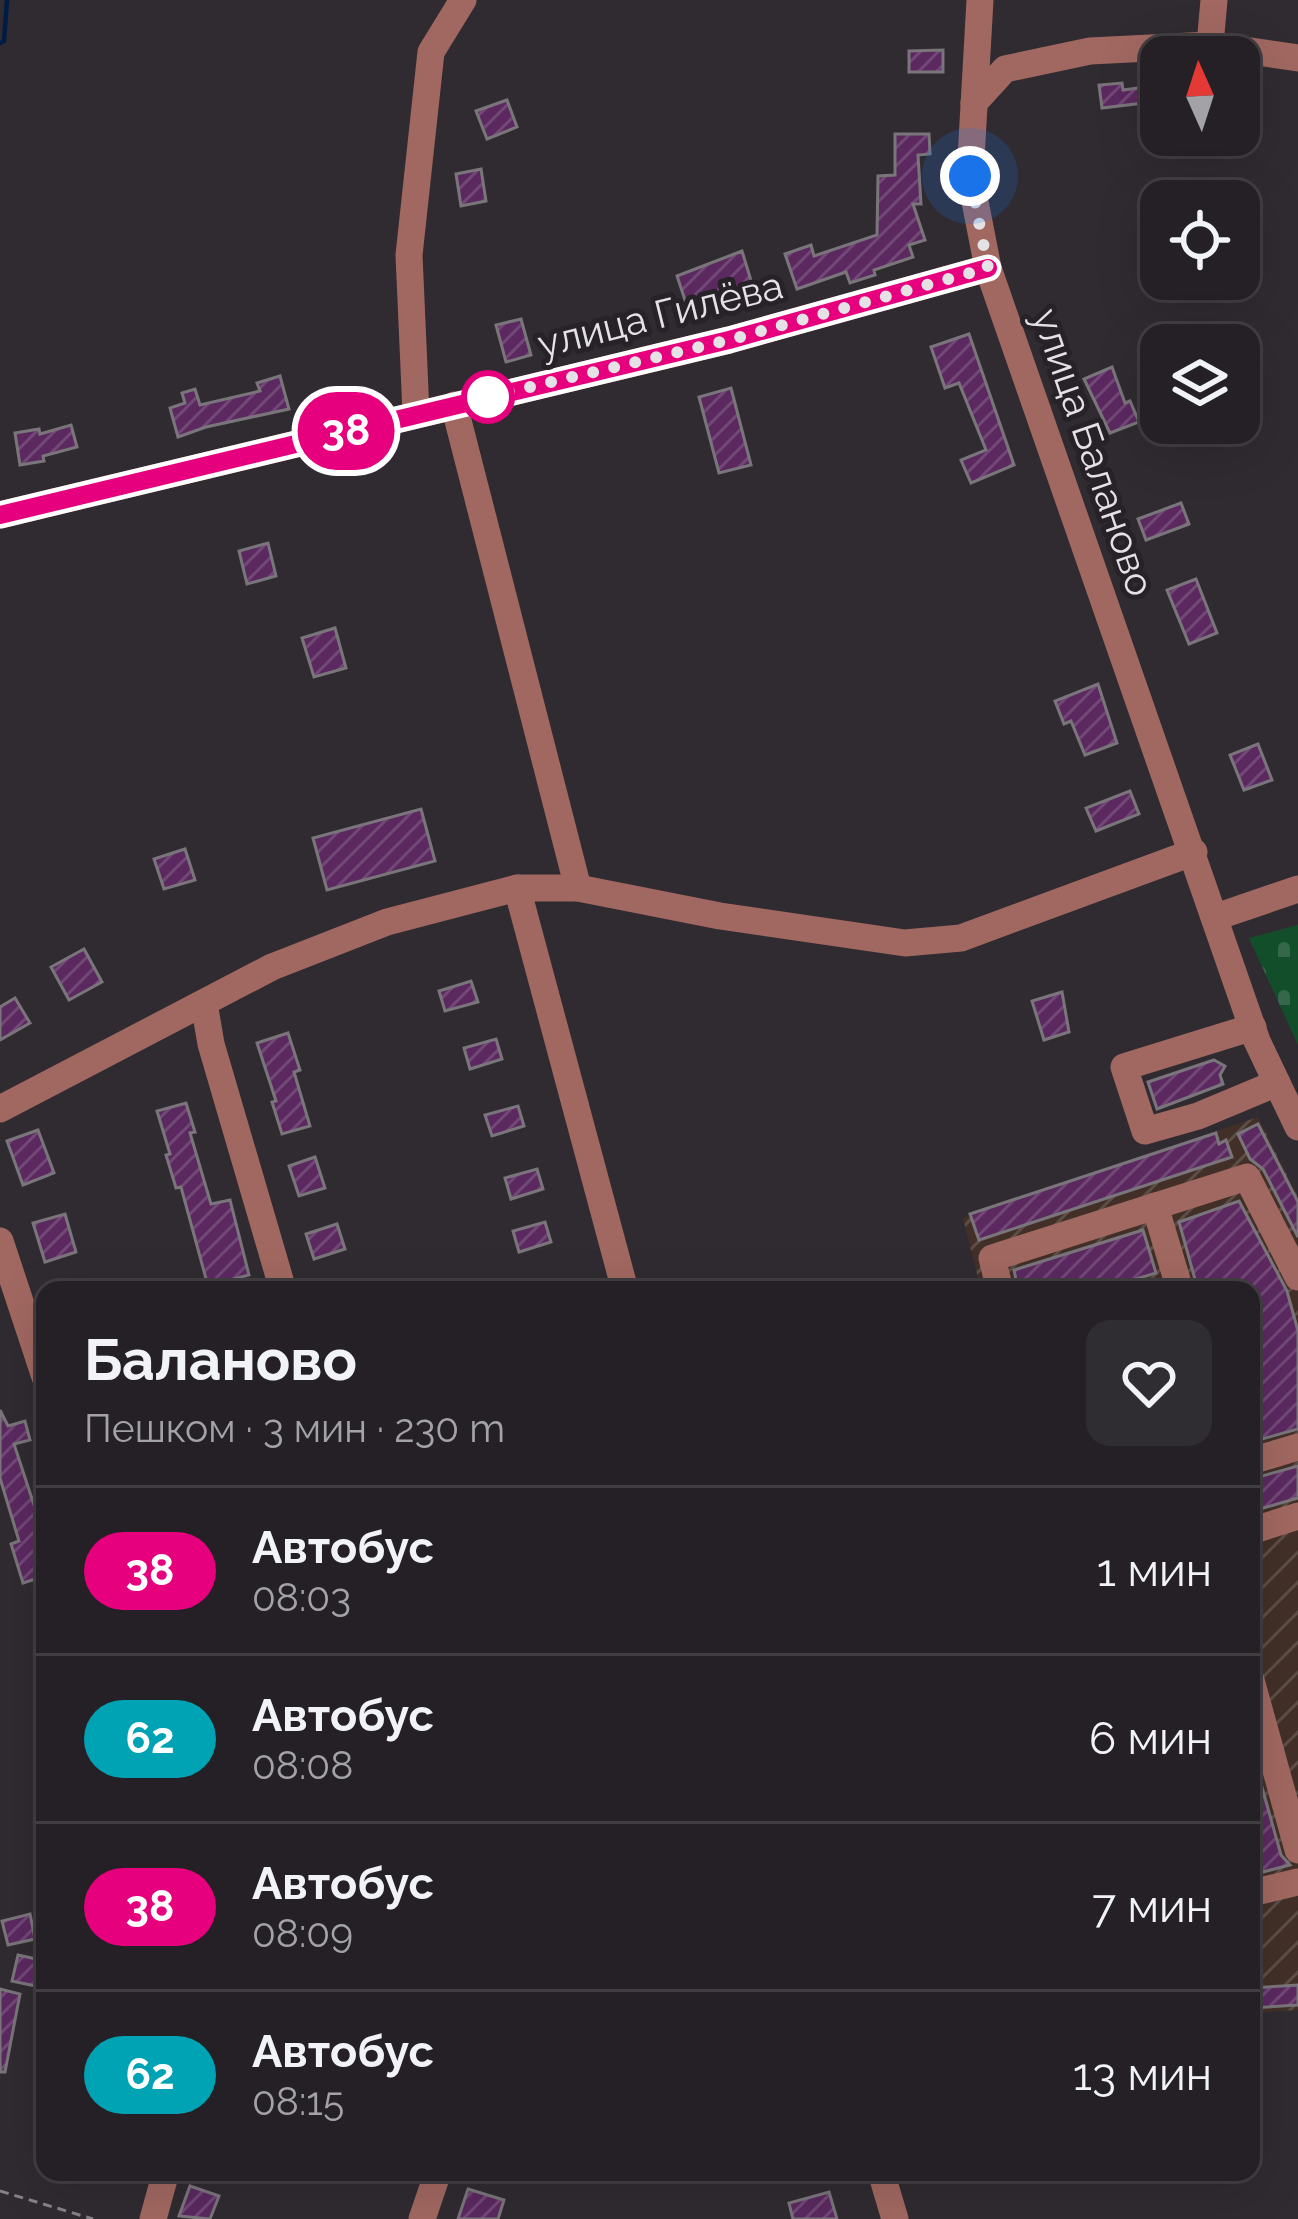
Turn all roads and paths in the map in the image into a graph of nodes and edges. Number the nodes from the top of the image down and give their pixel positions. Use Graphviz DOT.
graph roads {
  1 [pos="463,0"];
  2 [pos="980,0"];
  3 [pos="1214,0"];
  4 [pos="1211,36"];
  5 [pos="1140,48"];
  6 [pos="1260,52"];
  7 [pos="1298,58"];
  8 [pos="974,103"];
  9 [pos="988,268"];
  10 [pos="454,405"];
  11 [pos="416,413"];
  12 [pos="0,515"];
  13 [pos="1194,852"];
  14 [pos="517,888"];
  15 [pos="578,888"];
  16 [pos="1298,889"];
  17 [pos="1216,917"];
  18 [pos="203,1003"];
  19 [pos="1253,1027"];
  20 [pos="1277,1083"];
  21 [pos="0,1109"];
  22 [pos="1298,1127"];
  23 [pos="1155,1206"];
  24 [pos="0,1241"];
  25 [pos="1298,1277"];
  26 [pos="280,1281"];
  27 [pos="623,1281"];
  28 [pos="998,1281"];
  29 [pos="1177,1281"];
  30 [pos="36,1350"];
  31 [pos="1298,1447"];
  32 [pos="1260,1458"];
  33 [pos="1298,1516"];
  34 [pos="1260,1528"];
  35 [pos="1260,1713"];
  36 [pos="1298,1850"];
  37 [pos="1298,1882"];
  38 [pos="1260,1891"];
  39 [pos="164,2181"];
  40 [pos="435,2181"];
  41 [pos="883,2181"];
  42 [pos="0,2191"];
  43 [pos="93,2219"];
  44 [pos="153,2219"];
  45 [pos="422,2219"];
  46 [pos="895,2219"];
  1 -- 11 [label="street"];
  2 -- 8 [label="street, улица Баланово"];
  3 -- 4 [label="street"];
  5 -- 8 [label="street"];
  6 -- 7 [label="street"];
  8 -- 9 [label="street, улица Баланово"];
  9 -- 10 [label="street, улица Гилёва"];
  9 -- 13 [label="street, улица Баланово"];
  10 -- 11 [label="street, улица Гилёва"];
  10 -- 15 [label="street"];
  11 -- 12 [label="street, улица Гилёва"];
  13 -- 15 [label="street"];
  13 -- 17 [label="street, улица Баланово"];
  14 -- 15 [label="street"];
  14 -- 18 [label="street"];
  14 -- 27 [label="street"];
  16 -- 17 [label="street"];
  17 -- 19 [label="street, улица Баланово"];
  18 -- 21 [label="street"];
  18 -- 26 [label="street"];
  19 -- 20 [label="street, улица Баланово"];
  19 -- 20 [label="street"];
  20 -- 22 [label="street, улица Баланово"];
  23 -- 25 [label="street"];
  23 -- 28 [label="street"];
  23 -- 29 [label="street"];
  24 -- 30 [label="street"];
  31 -- 32 [label="street"];
  33 -- 34 [label="street"];
  35 -- 36 [label="street"];
  37 -- 38 [label="street"];
  39 -- 44 [label="street"];
  40 -- 45 [label="street"];
  41 -- 46 [label="street"];
  42 -- 43 [label="path"];
}
